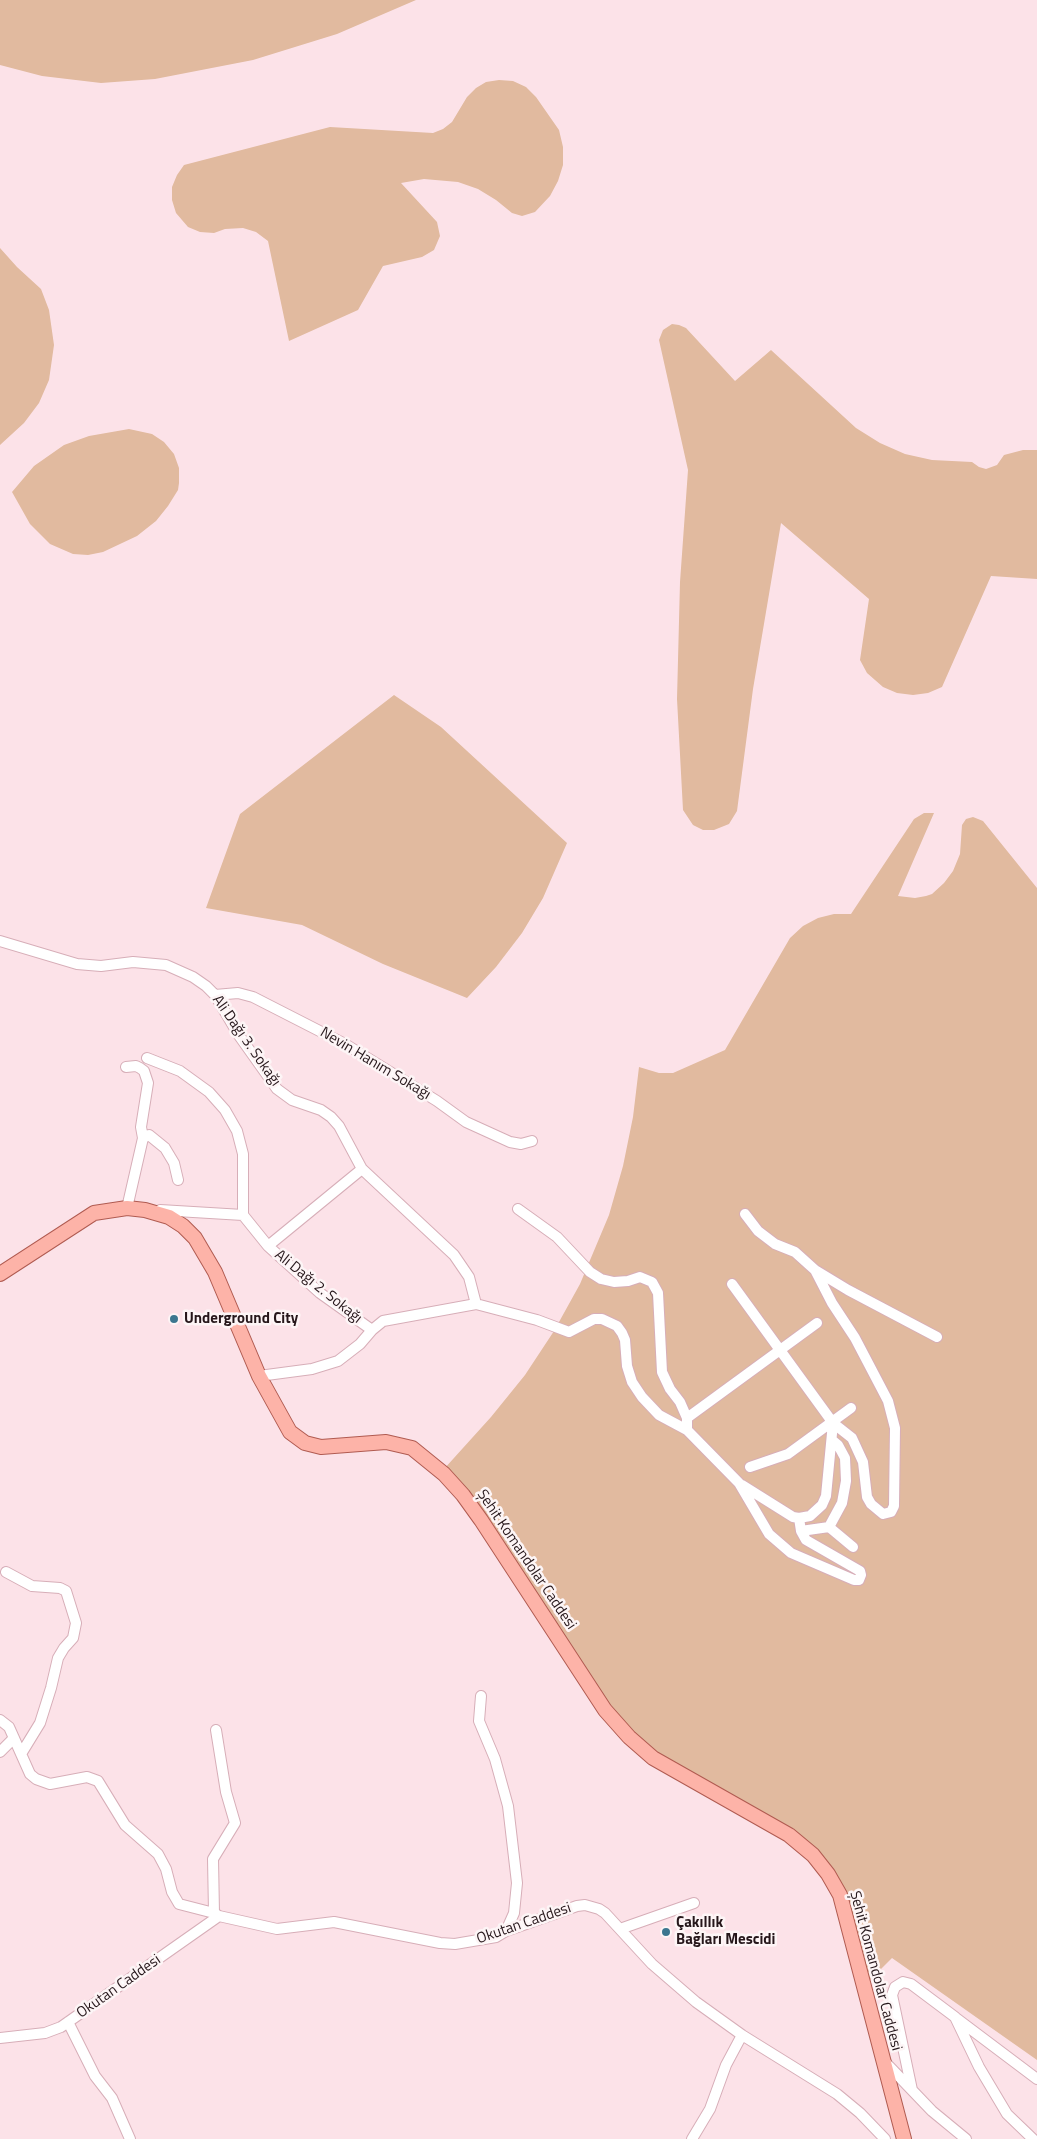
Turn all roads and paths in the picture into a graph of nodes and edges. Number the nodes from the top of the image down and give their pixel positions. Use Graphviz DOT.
graph roads {
  1 [pos="0,941"];
  2 [pos="215,995"];
  3 [pos="147,1058"];
  4 [pos="126,1067"];
  5 [pos="143,1138"];
  6 [pos="532,1141"];
  7 [pos="362,1169"];
  8 [pos="178,1180"];
  9 [pos="127,1208"];
  10 [pos="518,1209"];
  11 [pos="145,1210"];
  12 [pos="745,1214"];
  13 [pos="243,1215"];
  14 [pos="268,1246"];
  15 [pos="815,1270"];
  16 [pos="0,1274"];
  17 [pos="732,1284"];
  18 [pos="476,1304"];
  19 [pos="817,1323"];
  20 [pos="372,1330"];
  21 [pos="937,1337"];
  22 [pos="780,1349"];
  23 [pos="259,1376"];
  24 [pos="851,1408"];
  25 [pos="686,1418"];
  26 [pos="833,1423"];
  27 [pos="687,1430"];
  28 [pos="832,1440"];
  29 [pos="750,1466"];
  30 [pos="739,1483"];
  31 [pos="799,1518"];
  32 [pos="829,1527"];
  33 [pos="800,1531"];
  34 [pos="853,1547"];
  35 [pos="6,1572"];
  36 [pos="481,1696"];
  37 [pos="0,1720"];
  38 [pos="216,1730"];
  39 [pos="14,1738"];
  40 [pos="0,1752"];
  41 [pos="21,1754"];
  42 [pos="694,1903"];
  43 [pos="216,1914"];
  44 [pos="620,1929"];
  45 [pos="506,1931"];
  46 [pos="955,2017"];
  47 [pos="68,2022"];
  48 [pos="742,2035"];
  49 [pos="0,2038"];
  50 [pos="882,2060"];
  51 [pos="1037,2079"];
  52 [pos="912,2090"];
  53 [pos="130,2139"];
  54 [pos="692,2139"];
  55 [pos="884,2139"];
  56 [pos="904,2139"];
  57 [pos="966,2139"];
  58 [pos="1032,2139"];
  1 -- 2 [label="street, Ali Dağı 3. Sokağı"];
  2 -- 6 [label="street, Nevin Hanım Sokağı"];
  2 -- 7 [label="street, Ali Dağı 3. Sokağı"];
  3 -- 13 [label="street"];
  4 -- 5 [label="street"];
  5 -- 8 [label="street"];
  5 -- 9 [label="street"];
  7 -- 14 [label="street"];
  7 -- 18 [label="street, Ali Dağı 3. Sokağı"];
  9 -- 11 [label="main road, Şehit Komandolar Caddesi"];
  9 -- 16 [label="main road, Şehit Komandolar Caddesi"];
  10 -- 25 [label="street"];
  11 -- 13 [label="street"];
  11 -- 23 [label="main road, Şehit Komandolar Caddesi"];
  12 -- 15 [label="street"];
  13 -- 14 [label="street, Ali Dağı 2. Sokağı"];
  14 -- 20 [label="street, Ali Dağı 2. Sokağı"];
  15 -- 21 [label="street"];
  15 -- 26 [label="street"];
  17 -- 22 [label="street"];
  18 -- 20 [label="street"];
  18 -- 27 [label="street"];
  19 -- 22 [label="street"];
  20 -- 23 [label="street"];
  22 -- 25 [label="street"];
  22 -- 26 [label="street"];
  23 -- 50 [label="main road, Şehit Komandolar Caddesi"];
  24 -- 26 [label="street"];
  25 -- 27 [label="street"];
  26 -- 28 [label="street"];
  26 -- 29 [label="street"];
  27 -- 30 [label="street"];
  28 -- 31 [label="street"];
  28 -- 32 [label="street"];
  30 -- 31 [label="street"];
  30 -- 33 [label="street"];
  31 -- 33 [label="street"];
  32 -- 33 [label="street"];
  32 -- 34 [label="street"];
  35 -- 41 [label="street"];
  36 -- 45 [label="street"];
  37 -- 39 [label="street"];
  38 -- 43 [label="street"];
  39 -- 40 [label="street"];
  39 -- 41 [label="street"];
  41 -- 43 [label="street"];
  42 -- 44 [label="street"];
  43 -- 45 [label="street, Okutan Caddesi"];
  43 -- 47 [label="street, Okutan Caddesi"];
  44 -- 45 [label="street, Okutan Caddesi"];
  44 -- 48 [label="street, Okutan Caddesi"];
  46 -- 51 [label="street"];
  46 -- 52 [label="street"];
  46 -- 58 [label="street"];
  47 -- 49 [label="street, Okutan Caddesi"];
  47 -- 53 [label="street"];
  48 -- 54 [label="street"];
  48 -- 55 [label="street, Okutan Caddesi"];
  50 -- 52 [label="street"];
  50 -- 56 [label="main road, Şehit Komandolar Caddesi"];
  52 -- 57 [label="street"];
}
